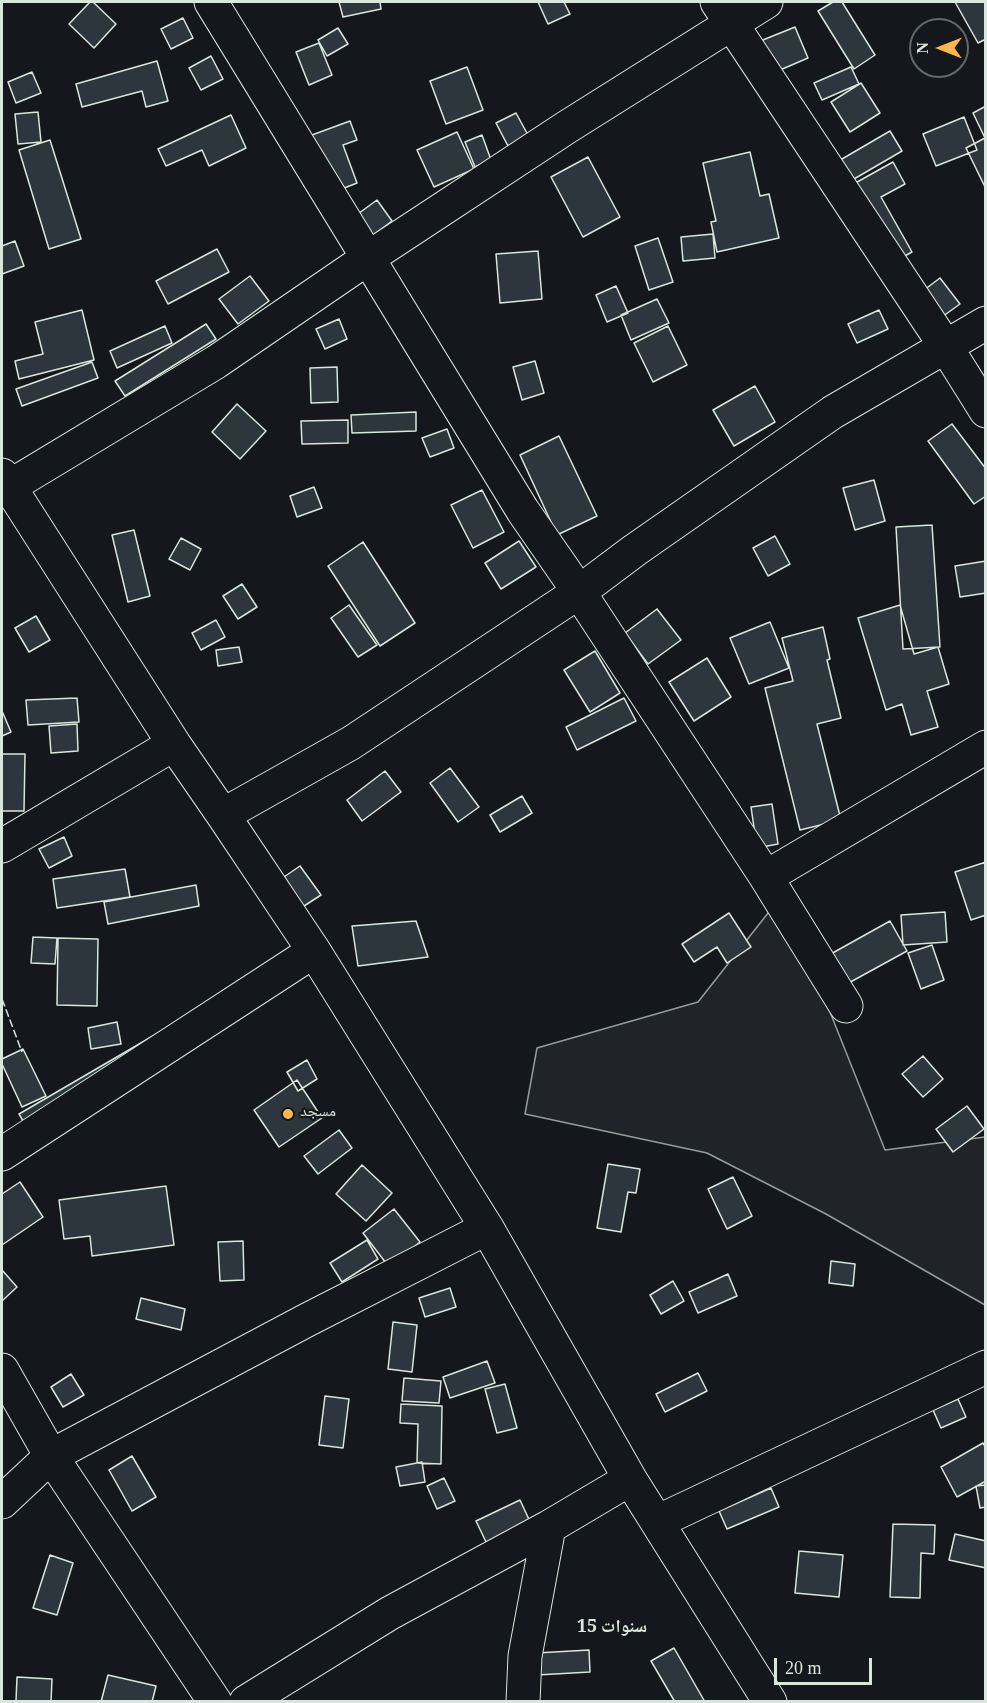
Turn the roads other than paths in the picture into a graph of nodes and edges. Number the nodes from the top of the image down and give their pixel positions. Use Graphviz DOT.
graph roads {
  1 [pos="211,2"];
  2 [pos="766,2"];
  3 [pos="724,13"];
  4 [pos="368,258"];
  5 [pos="986,323"];
  6 [pos="946,347"];
  7 [pos="986,411"];
  8 [pos="4,484"];
  9 [pos="579,592"];
  10 [pos="174,744"];
  11 [pos="986,747"];
  12 [pos="223,815"];
  13 [pos="2,846"];
  14 [pos="766,877"];
  15 [pos="314,951"];
  16 [pos="846,1006"];
  17 [pos="2,1154"];
  18 [pos="487,1227"];
  19 [pos="986,1367"];
  20 [pos="2,1370"];
  21 [pos="51,1456"];
  22 [pos="630,1479"];
  23 [pos="2,1502"];
  24 [pos="657,1522"];
  25 [pos="549,1527"];
  26 [pos="214,1701"];
  27 [pos="246,1701"];
  28 [pos="523,1701"];
  29 [pos="770,1701"];
  1 -- 4 [label="street"];
  2 -- 3 [label="street"];
  3 -- 4 [label="street"];
  3 -- 6 [label="street"];
  4 -- 8 [label="street"];
  4 -- 9 [label="street"];
  5 -- 6 [label="street"];
  6 -- 7 [label="street"];
  6 -- 9 [label="street"];
  8 -- 10 [label="street"];
  9 -- 12 [label="street"];
  9 -- 14 [label="street"];
  10 -- 12 [label="street"];
  10 -- 13 [label="street"];
  11 -- 14 [label="street"];
  12 -- 15 [label="street"];
  14 -- 16 [label="street"];
  15 -- 17 [label="street"];
  15 -- 18 [label="street"];
  18 -- 21 [label="street"];
  18 -- 22 [label="street"];
  19 -- 24 [label="street"];
  20 -- 21 [label="street"];
  21 -- 23 [label="street"];
  21 -- 26 [label="street"];
  22 -- 24 [label="street"];
  22 -- 25 [label="street"];
  24 -- 29 [label="street"];
  25 -- 27 [label="street"];
  25 -- 28 [label="street"];
}
